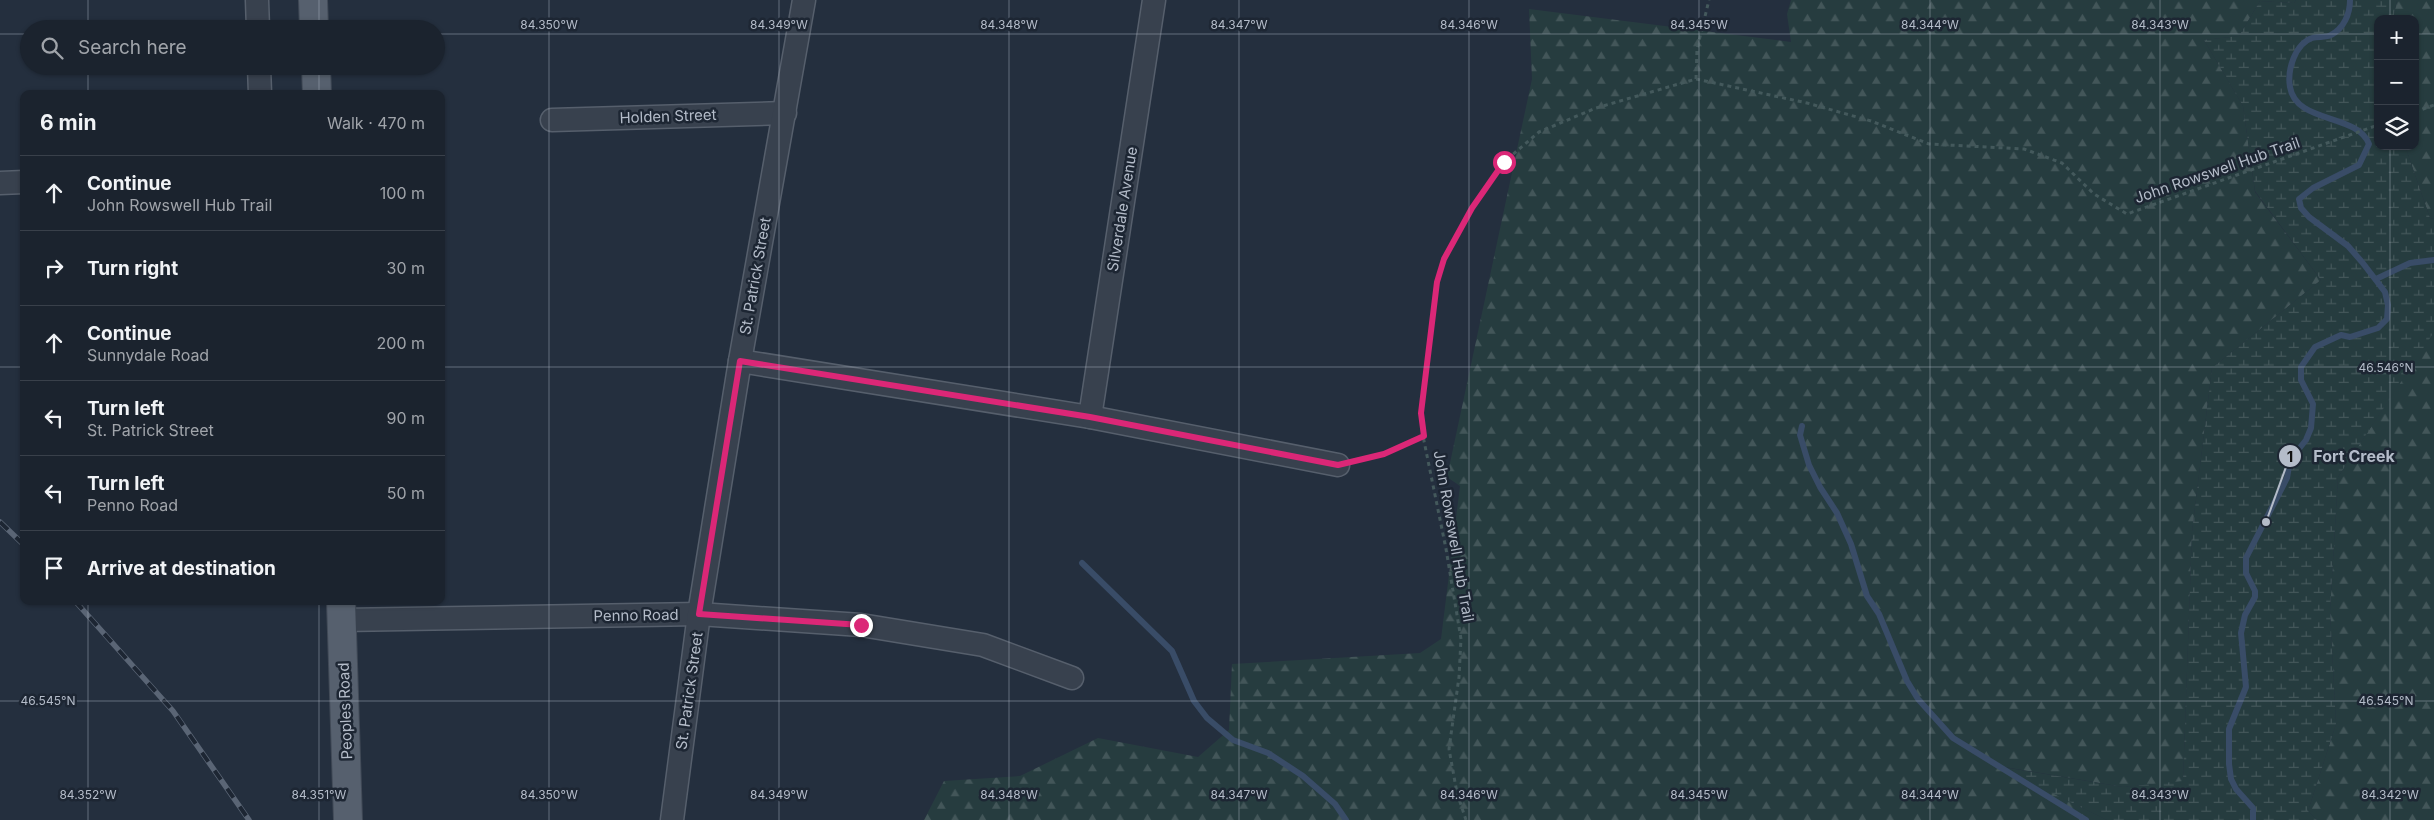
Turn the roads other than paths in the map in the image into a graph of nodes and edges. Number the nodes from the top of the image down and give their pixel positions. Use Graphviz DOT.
graph roads {
  1 [pos="257,0"];
  2 [pos="313,0"];
  3 [pos="804,0"];
  4 [pos="1154,0"];
  5 [pos="258,20"];
  6 [pos="314,20"];
  7 [pos="259,75"];
  8 [pos="317,75"];
  9 [pos="260,90"];
  10 [pos="318,90"];
  11 [pos="785,113"];
  12 [pos="552,120"];
  13 [pos="20,182"];
  14 [pos="0,183"];
  15 [pos="740,361"];
  16 [pos="1090,417"];
  17 [pos="1338,465"];
  18 [pos="341,611"];
  19 [pos="699,614"];
  20 [pos="1072,678"];
  21 [pos="348,820"];
  22 [pos="672,820"];
  1 -- 5 [label="street"];
  2 -- 6 [label="main road"];
  3 -- 11 [label="street, St. Patrick Street"];
  4 -- 16 [label="street, Silverdale Avenue"];
  7 -- 9 [label="street"];
  8 -- 10 [label="main road"];
  11 -- 12 [label="street, Holden Street"];
  11 -- 15 [label="street, St. Patrick Street"];
  13 -- 14 [label="street"];
  15 -- 16 [label="street"];
  15 -- 19 [label="street, St. Patrick Street"];
  16 -- 17 [label="street"];
  18 -- 19 [label="street, Penno Road"];
  18 -- 21 [label="main road, Peoples Road"];
  19 -- 20 [label="street, Penno Road"];
  19 -- 22 [label="street, St. Patrick Street"];
}
